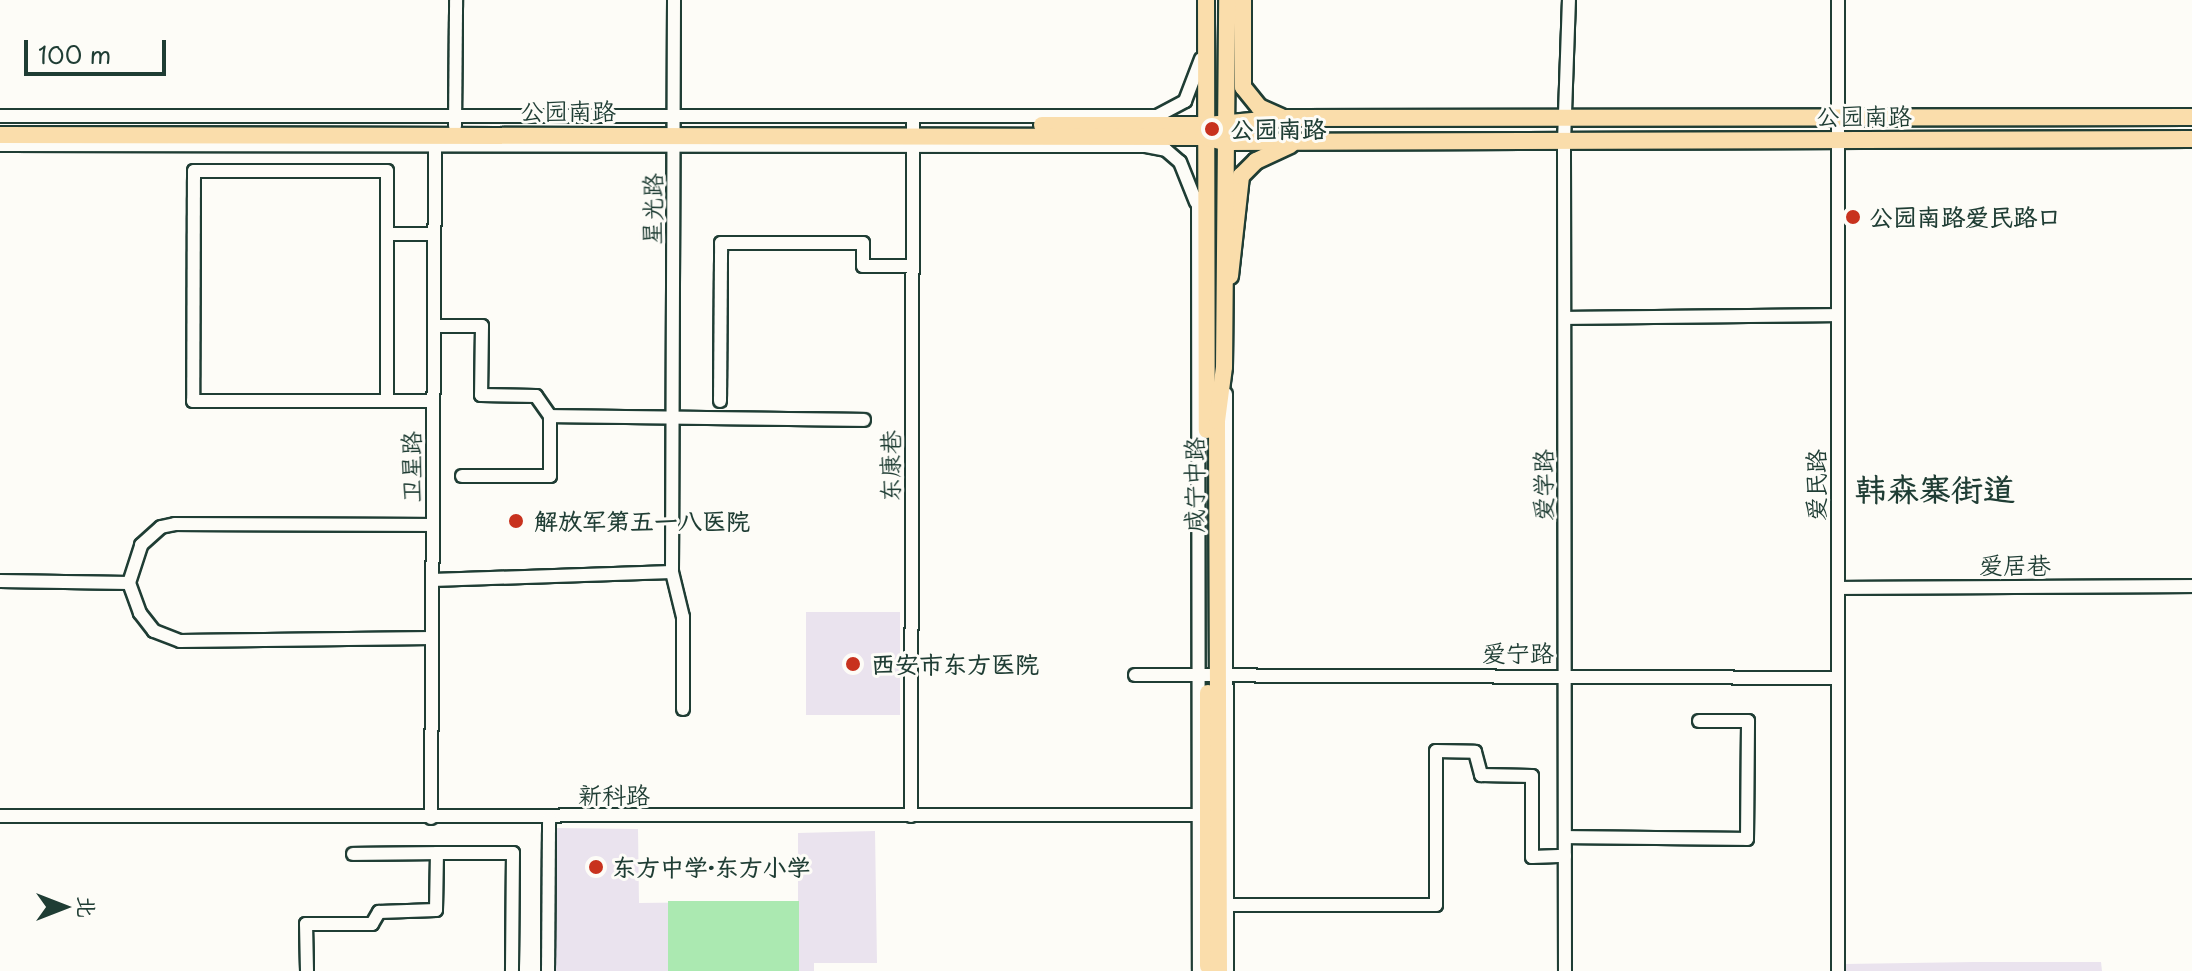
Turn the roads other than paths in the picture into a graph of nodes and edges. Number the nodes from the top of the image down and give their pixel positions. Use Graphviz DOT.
graph roads {
  1 [pos="456,0"];
  2 [pos="674,0"];
  3 [pos="1204,0"];
  4 [pos="1227,0"];
  5 [pos="1243,0"];
  6 [pos="1569,0"];
  7 [pos="1838,0"];
  8 [pos="1206,31"];
  9 [pos="0,116"];
  10 [pos="2192,117"];
  11 [pos="1286,118"];
  12 [pos="1568,119"];
  13 [pos="1838,119"];
  14 [pos="455,121"];
  15 [pos="1228,121"];
  16 [pos="0,127"];
  17 [pos="435,130"];
  18 [pos="675,131"];
  19 [pos="913,131"];
  20 [pos="1205,131"];
  21 [pos="0,135"];
  22 [pos="1839,139"];
  23 [pos="2192,139"];
  24 [pos="1224,142"];
  25 [pos="1304,142"];
  26 [pos="1564,142"];
  27 [pos="0,145"];
  28 [pos="1203,183"];
  29 [pos="1196,202"];
  30 [pos="387,234"];
  31 [pos="434,234"];
  32 [pos="913,266"];
  33 [pos="1224,301"];
  34 [pos="1838,315"];
  35 [pos="1565,318"];
  36 [pos="434,326"];
  37 [pos="387,401"];
  38 [pos="433,401"];
  39 [pos="720,401"];
  40 [pos="550,416"];
  41 [pos="671,418"];
  42 [pos="864,420"];
  43 [pos="462,476"];
  44 [pos="433,525"];
  45 [pos="672,572"];
  46 [pos="432,580"];
  47 [pos="0,581"];
  48 [pos="129,583"];
  49 [pos="2192,586"];
  50 [pos="1838,588"];
  51 [pos="432,638"];
  52 [pos="1135,675"];
  53 [pos="1565,675"];
  54 [pos="1213,676"];
  55 [pos="1838,678"];
  56 [pos="683,709"];
  57 [pos="1699,721"];
  58 [pos="1213,815"];
  59 [pos="0,816"];
  60 [pos="911,816"];
  61 [pos="431,818"];
  62 [pos="549,818"];
  63 [pos="1565,837"];
  64 [pos="437,853"];
  65 [pos="353,854"];
  66 [pos="1565,856"];
  67 [pos="1227,905"];
  68 [pos="307,971"];
  69 [pos="512,971"];
  70 [pos="548,971"];
  71 [pos="1199,971"];
  72 [pos="1208,971"];
  73 [pos="1219,971"];
  74 [pos="1227,971"];
  75 [pos="1565,971"];
  76 [pos="1838,971"];
  1 -- 14 [label="street"];
  2 -- 18 [label="street, 星光路"];
  3 -- 8 [label="main road, 咸宁中路"];
  4 -- 15 [label="main road, 咸宁中路"];
  5 -- 11 [label="main road"];
  6 -- 12 [label="street, 爱学路"];
  7 -- 13 [label="street, 爱民路"];
  8 -- 19 [label="street"];
  8 -- 20 [label="main road, 咸宁中路"];
  9 -- 17 [label="street"];
  10 -- 13 [label="main road, 公园南路"];
  11 -- 12 [label="main road, 公园南路"];
  11 -- 15 [label="main road, 公园南路"];
  12 -- 13 [label="main road, 公园南路"];
  12 -- 26 [label="street, 爱学路"];
  13 -- 22 [label="street, 爱民路"];
  14 -- 17 [label="main road, 公园南路"];
  14 -- 18 [label="main road, 公园南路"];
  15 -- 20 [label="main road, 公园南路"];
  15 -- 24 [label="main road, 咸宁中路"];
  16 -- 17 [label="main road, 公园南路"];
  17 -- 18 [label="main road, 公园南路"];
  17 -- 21 [label="main road, 公园南路"];
  17 -- 27 [label="street"];
  17 -- 31 [label="street, 卫星路"];
  18 -- 19 [label="main road, 公园南路"];
  18 -- 41 [label="street, 星光路"];
  19 -- 20 [label="main road, 公园南路"];
  19 -- 29 [label="street"];
  19 -- 32 [label="street, 东康巷"];
  20 -- 24 [label="main road, 公园南路"];
  20 -- 28 [label="main road, 咸宁中路"];
  22 -- 23 [label="main road, 公园南路"];
  22 -- 26 [label="main road, 公园南路"];
  22 -- 34 [label="street, 爱民路"];
  24 -- 25 [label="main road, 公园南路"];
  24 -- 33 [label="main road, 咸宁中路"];
  25 -- 26 [label="main road, 公园南路"];
  25 -- 33 [label="main road"];
  26 -- 35 [label="street, 爱学路"];
  28 -- 29 [label="street"];
  28 -- 54 [label="main road, 咸宁中路"];
  29 -- 54 [label="street"];
  30 -- 31 [label="street"];
  30 -- 37 [label="street"];
  30 -- 37 [label="street"];
  31 -- 36 [label="street, 卫星路"];
  32 -- 39 [label="street"];
  32 -- 60 [label="street, 东康巷"];
  33 -- 54 [label="main road, 咸宁中路"];
  34 -- 35 [label="street"];
  34 -- 50 [label="street, 爱民路"];
  35 -- 53 [label="street, 爱学路"];
  36 -- 38 [label="street, 卫星路"];
  36 -- 40 [label="street"];
  37 -- 38 [label="street"];
  38 -- 44 [label="street, 卫星路"];
  40 -- 41 [label="street"];
  40 -- 43 [label="street"];
  41 -- 42 [label="street"];
  41 -- 45 [label="street, 星光路"];
  44 -- 46 [label="street, 卫星路"];
  44 -- 48 [label="street"];
  45 -- 46 [label="street"];
  45 -- 56 [label="street, 星光路"];
  46 -- 51 [label="street, 卫星路"];
  47 -- 48 [label="street"];
  48 -- 51 [label="street"];
  49 -- 50 [label="street, 爱居巷"];
  50 -- 55 [label="street, 爱民路"];
  51 -- 61 [label="street, 卫星路"];
  52 -- 54 [label="street, 爱宁路"];
  53 -- 54 [label="street, 爱宁路"];
  53 -- 55 [label="street, 爱宁路"];
  53 -- 63 [label="street, 爱学路"];
  54 -- 58 [label="main road, 咸宁中路"];
  55 -- 76 [label="street, 爱民路"];
  57 -- 63 [label="street"];
  58 -- 60 [label="street, 新科路"];
  58 -- 67 [label="street"];
  58 -- 71 [label="street"];
  58 -- 72 [label="main road, 咸宁中路"];
  58 -- 73 [label="main road, 咸宁中路"];
  59 -- 61 [label="street, 新科路"];
  60 -- 62 [label="street, 新科路"];
  61 -- 62 [label="street, 新科路"];
  62 -- 70 [label="street"];
  63 -- 66 [label="street, 爱学路"];
  64 -- 65 [label="street"];
  64 -- 68 [label="street"];
  64 -- 69 [label="street"];
  66 -- 67 [label="street"];
  66 -- 75 [label="street, 爱学路"];
  67 -- 74 [label="street"];
}
